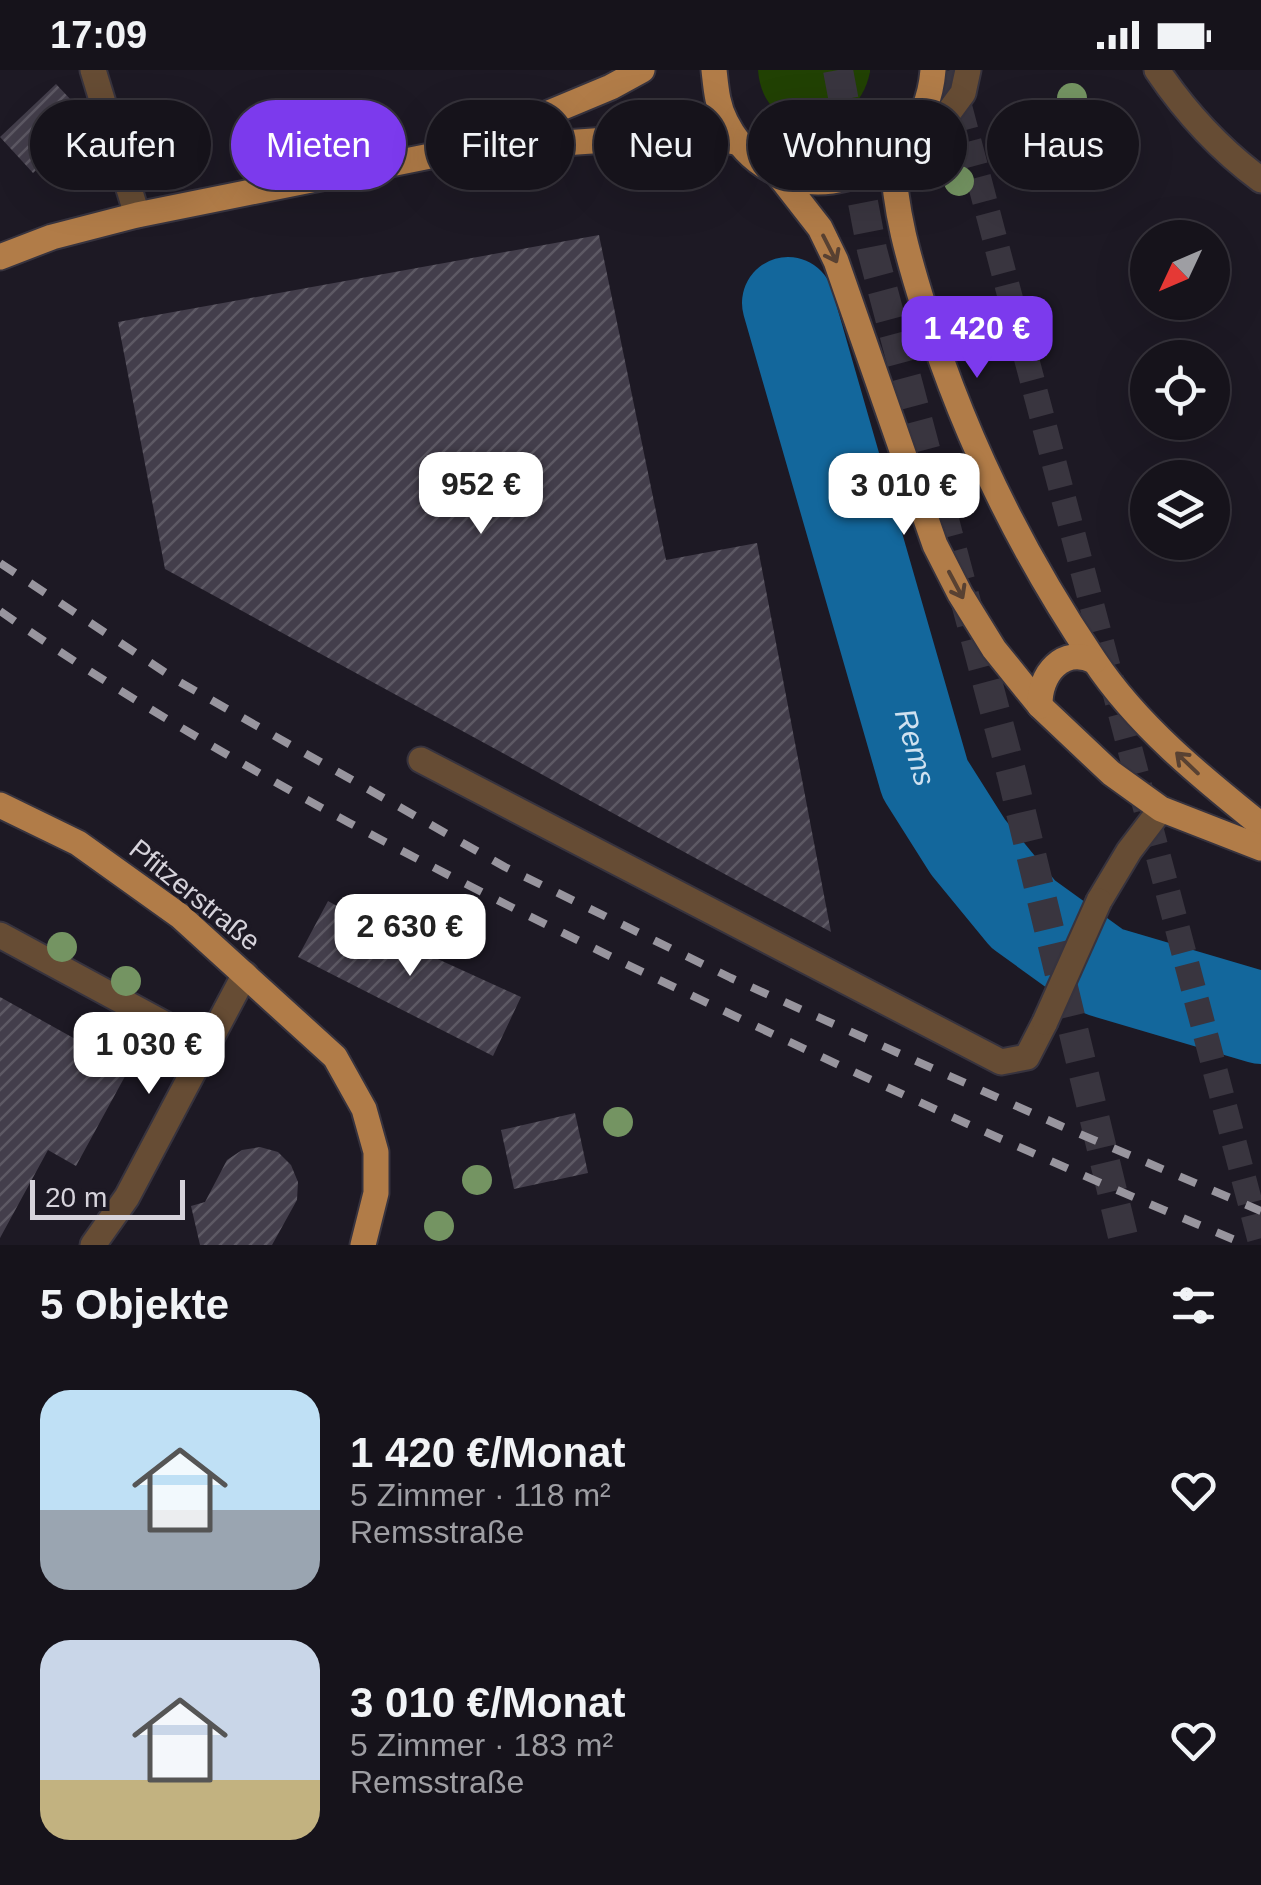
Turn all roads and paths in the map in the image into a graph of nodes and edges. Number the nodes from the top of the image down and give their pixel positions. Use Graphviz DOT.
graph roads {
  1 [pos="93,70"];
  2 [pos="642,70"];
  3 [pos="714,70"];
  4 [pos="932,70"];
  5 [pos="968,70"];
  6 [pos="1157,70"];
  7 [pos="927,100"];
  8 [pos="959,100"];
  9 [pos="574,102"];
  10 [pos="574,142"];
  11 [pos="740,143"];
  12 [pos="748,149"];
  13 [pos="426,157"];
  14 [pos="1261,180"];
  15 [pos="790,190"];
  16 [pos="894,190"];
  17 [pos="137,215"];
  18 [pos="0,257"];
  19 [pos="1094,661"];
  20 [pos="1040,706"];
  21 [pos="420,760"];
  22 [pos="0,804"];
  23 [pos="1161,809"];
  24 [pos="1261,826"];
  25 [pos="1261,848"];
  26 [pos="0,935"];
  27 [pos="246,974"];
  28 [pos="207,1047"];
  29 [pos="93,1245"];
  30 [pos="364,1245"];
  1 -- 17 [label="street"];
  2 -- 9 [label="main road"];
  3 -- 11 [label="main road"];
  4 -- 7 [label="main road"];
  5 -- 8 [label="street"];
  6 -- 14 [label="street"];
  10 -- 11 [label="main road"];
  11 -- 12 [label="main road"];
  13 -- 17 [label="main road"];
  15 -- 20 [label="main road, one-way"];
  16 -- 19 [label="main road"];
  17 -- 18 [label="main road"];
  19 -- 20 [label="main road"];
  24 -- 19 [label="main road, one-way"];
  20 -- 23 [label="main road"];
  21 -- 23 [label="street, bridge"];
  22 -- 27 [label="main road, Pfitzerstraße"];
  23 -- 25 [label="main road"];
  26 -- 28 [label="street"];
  27 -- 28 [label="street"];
  27 -- 30 [label="main road, Pfitzerstraße"];
  28 -- 29 [label="street"];
}
